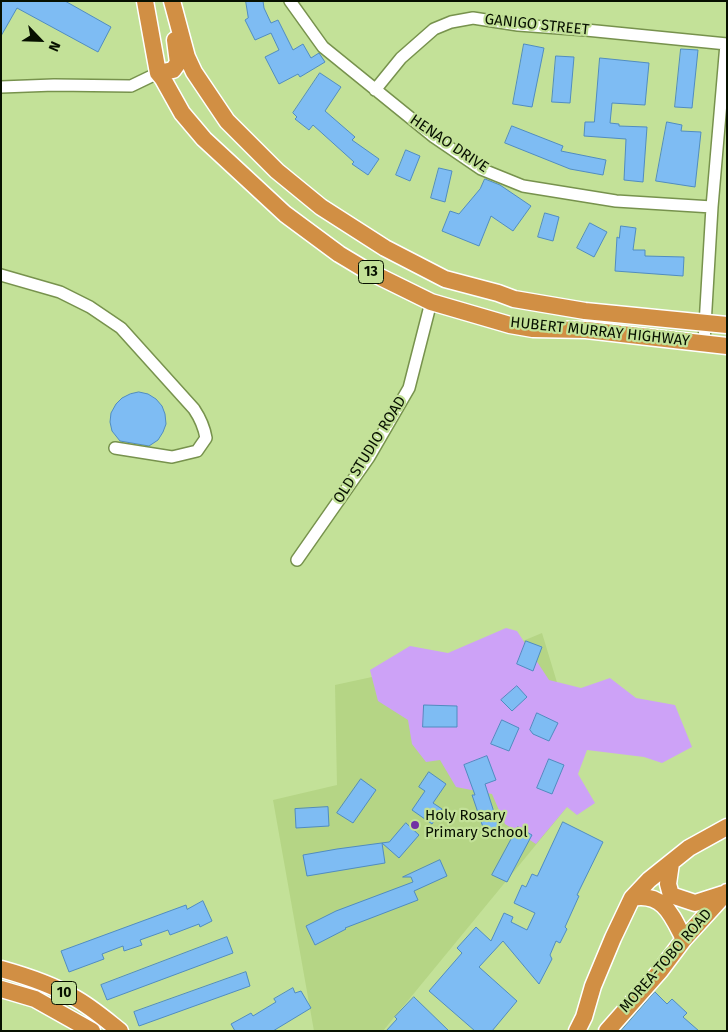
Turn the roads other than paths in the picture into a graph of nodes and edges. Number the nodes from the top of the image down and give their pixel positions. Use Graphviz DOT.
graph roads {
  1 [pos="145,1"];
  2 [pos="170,1"];
  3 [pos="290,1"];
  4 [pos="726,44"];
  5 [pos="158,73"];
  6 [pos="1,87"];
  7 [pos="375,90"];
  8 [pos="712,207"];
  9 [pos="1,275"];
  10 [pos="431,302"];
  11 [pos="705,322"];
  12 [pos="727,325"];
  13 [pos="704,342"];
  14 [pos="727,346"];
  15 [pos="115,448"];
  16 [pos="297,560"];
  17 [pos="727,827"];
  18 [pos="671,862"];
  19 [pos="726,893"];
  20 [pos="632,898"];
  21 [pos="684,939"];
  22 [pos="1,969"];
  23 [pos="1,989"];
  24 [pos="580,1024"];
  25 [pos="611,1025"];
  26 [pos="92,1031"];
  27 [pos="120,1031"];
  1 -- 5 [label="highway, HUBERT MURRAY HIGHWAY / 13"];
  2 -- 5 [label="highway"];
  2 -- 11 [label="highway, HUBERT MURRAY HIGHWAY / 13"];
  3 -- 7 [label="street, HENAO DRIVE"];
  4 -- 7 [label="street, GANIGO STREET"];
  4 -- 8 [label="street"];
  5 -- 6 [label="street"];
  5 -- 10 [label="highway, HUBERT MURRAY HIGHWAY / 13"];
  7 -- 8 [label="street, HENAO DRIVE"];
  8 -- 11 [label="street"];
  9 -- 15 [label="street"];
  10 -- 13 [label="highway, HUBERT MURRAY HIGHWAY / 13"];
  10 -- 16 [label="street, OLD STUDIO ROAD"];
  11 -- 12 [label="highway, HUBERT MURRAY HIGHWAY / 13"];
  11 -- 13 [label="street"];
  13 -- 14 [label="highway, HUBERT MURRAY HIGHWAY / 13"];
  17 -- 18 [label="highway"];
  18 -- 19 [label="highway"];
  18 -- 20 [label="highway"];
  19 -- 21 [label="highway, MOREA-TOBO ROAD"];
  20 -- 21 [label="highway"];
  20 -- 24 [label="highway"];
  21 -- 25 [label="highway, MOREA-TOBO ROAD"];
  22 -- 27 [label="highway, 10"];
  23 -- 26 [label="highway, 10"];
  24 -- 25 [label="highway"];
}
